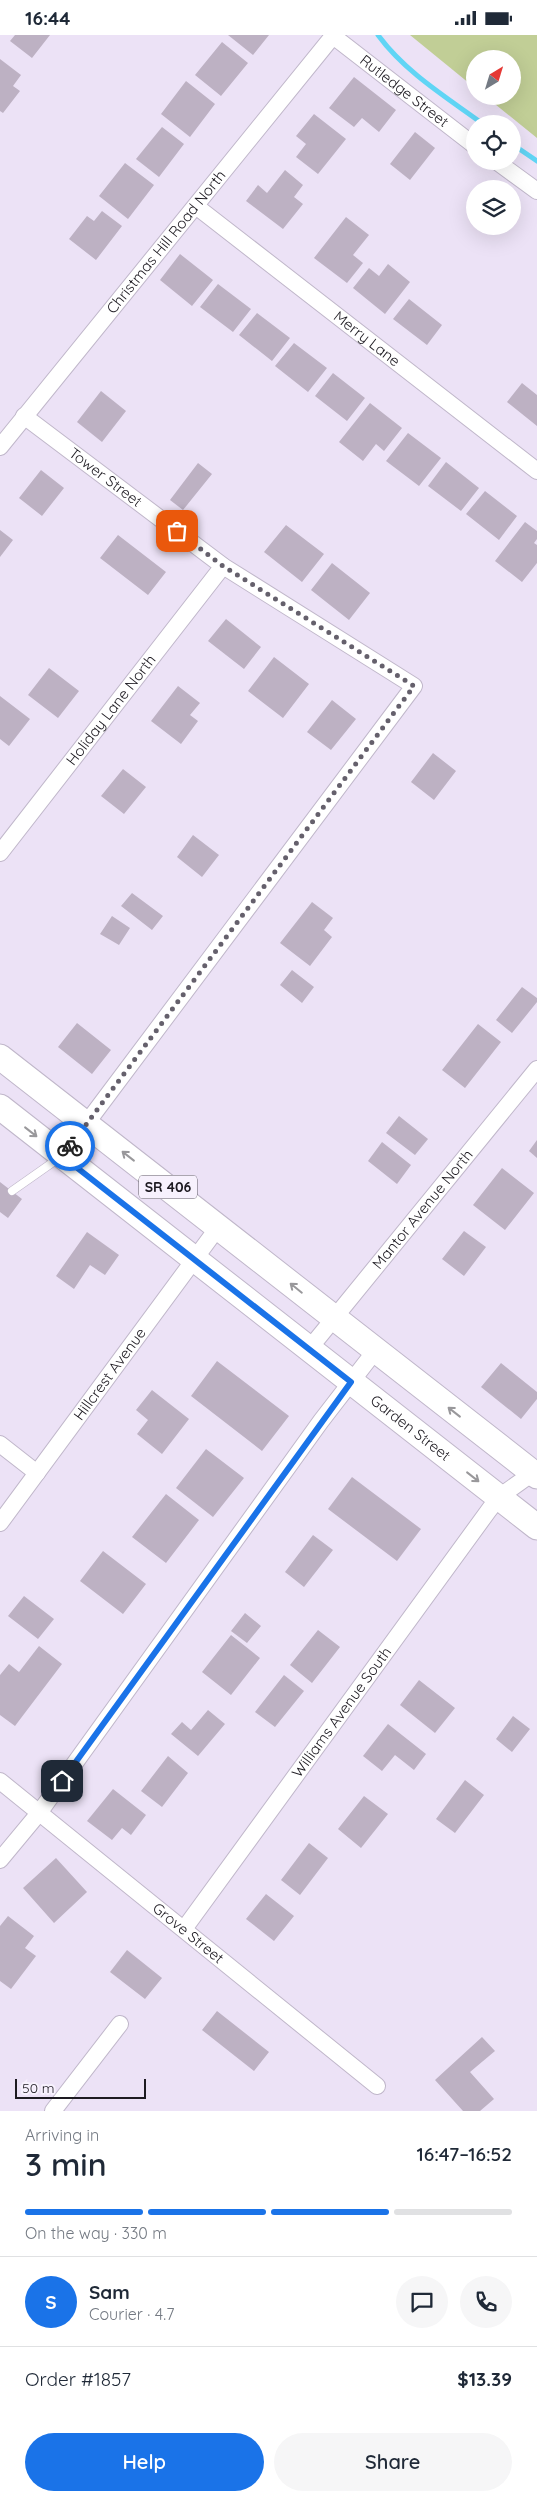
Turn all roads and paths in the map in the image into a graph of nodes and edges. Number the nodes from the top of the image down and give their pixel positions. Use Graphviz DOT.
graph roads {
  1 [pos="332,36"];
  2 [pos="466,140"];
  3 [pos="508,170"];
  4 [pos="537,191"];
  5 [pos="196,207"];
  6 [pos="24,416"];
  7 [pos="0,447"];
  8 [pos="537,471"];
  9 [pos="223,566"];
  10 [pos="0,853"];
  11 [pos="0,1057"];
  12 [pos="537,1069"];
  13 [pos="0,1107"];
  14 [pos="86,1124"];
  15 [pos="62,1156"];
  16 [pos="12,1191"];
  17 [pos="219,1226"];
  18 [pos="194,1259"];
  19 [pos="334,1319"];
  20 [pos="310,1349"];
  21 [pos="375,1351"];
  22 [pos="351,1382"];
  23 [pos="0,1444"];
  24 [pos="37,1473"];
  25 [pos="536,1473"];
  26 [pos="499,1497"];
  27 [pos="0,1523"];
  28 [pos="537,1527"];
  29 [pos="0,1781"];
  30 [pos="39,1813"];
  31 [pos="0,1861"];
  32 [pos="184,1929"];
  33 [pos="120,2024"];
  34 [pos="377,2086"];
  35 [pos="52,2111"];
  1 -- 2 [label="street, Rutledge Street"];
  1 -- 5 [label="street, Christmas Hill Road North"];
  3 -- 4 [label="street"];
  5 -- 6 [label="street, Christmas Hill Road North"];
  5 -- 8 [label="street, Merry Lane"];
  6 -- 7 [label="street, Christmas Hill Road North"];
  6 -- 9 [label="street, Tower Street"];
  9 -- 10 [label="street, Holiday Lane North"];
  9 -- 14 [label="street, Tower Street"];
  11 -- 14 [label="main road, SR 406"];
  12 -- 19 [label="street, Mantor Avenue North"];
  13 -- 15 [label="main road, Garden Street / SR 406, one-way"];
  14 -- 15 [label="street"];
  17 -- 14 [label="main road, SR 406, one-way"];
  15 -- 16 [label="lane"];
  15 -- 18 [label="main road, Garden Street / SR 406"];
  17 -- 18 [label="street, Hillcrest Avenue"];
  19 -- 17 [label="main road, SR 406, one-way"];
  18 -- 20 [label="main road, Garden Street / SR 406"];
  18 -- 24 [label="street, Hillcrest Avenue"];
  19 -- 20 [label="street, Mantor Avenue North"];
  19 -- 21 [label="main road, SR 406"];
  20 -- 22 [label="main road, Garden Street / SR 406"];
  21 -- 22 [label="street"];
  25 -- 21 [label="main road, SR 406, one-way"];
  22 -- 26 [label="main road, Garden Street / SR 406, one-way"];
  22 -- 30 [label="street"];
  23 -- 24 [label="street"];
  24 -- 27 [label="street, Hillcrest Avenue"];
  25 -- 26 [label="street"];
  26 -- 28 [label="main road, Garden Street / SR 406"];
  26 -- 32 [label="street, Williams Avenue South"];
  29 -- 30 [label="street, Grove Street"];
  30 -- 31 [label="street"];
  30 -- 32 [label="street, Grove Street"];
  32 -- 34 [label="street, Grove Street"];
  33 -- 35 [label="street"];
}
